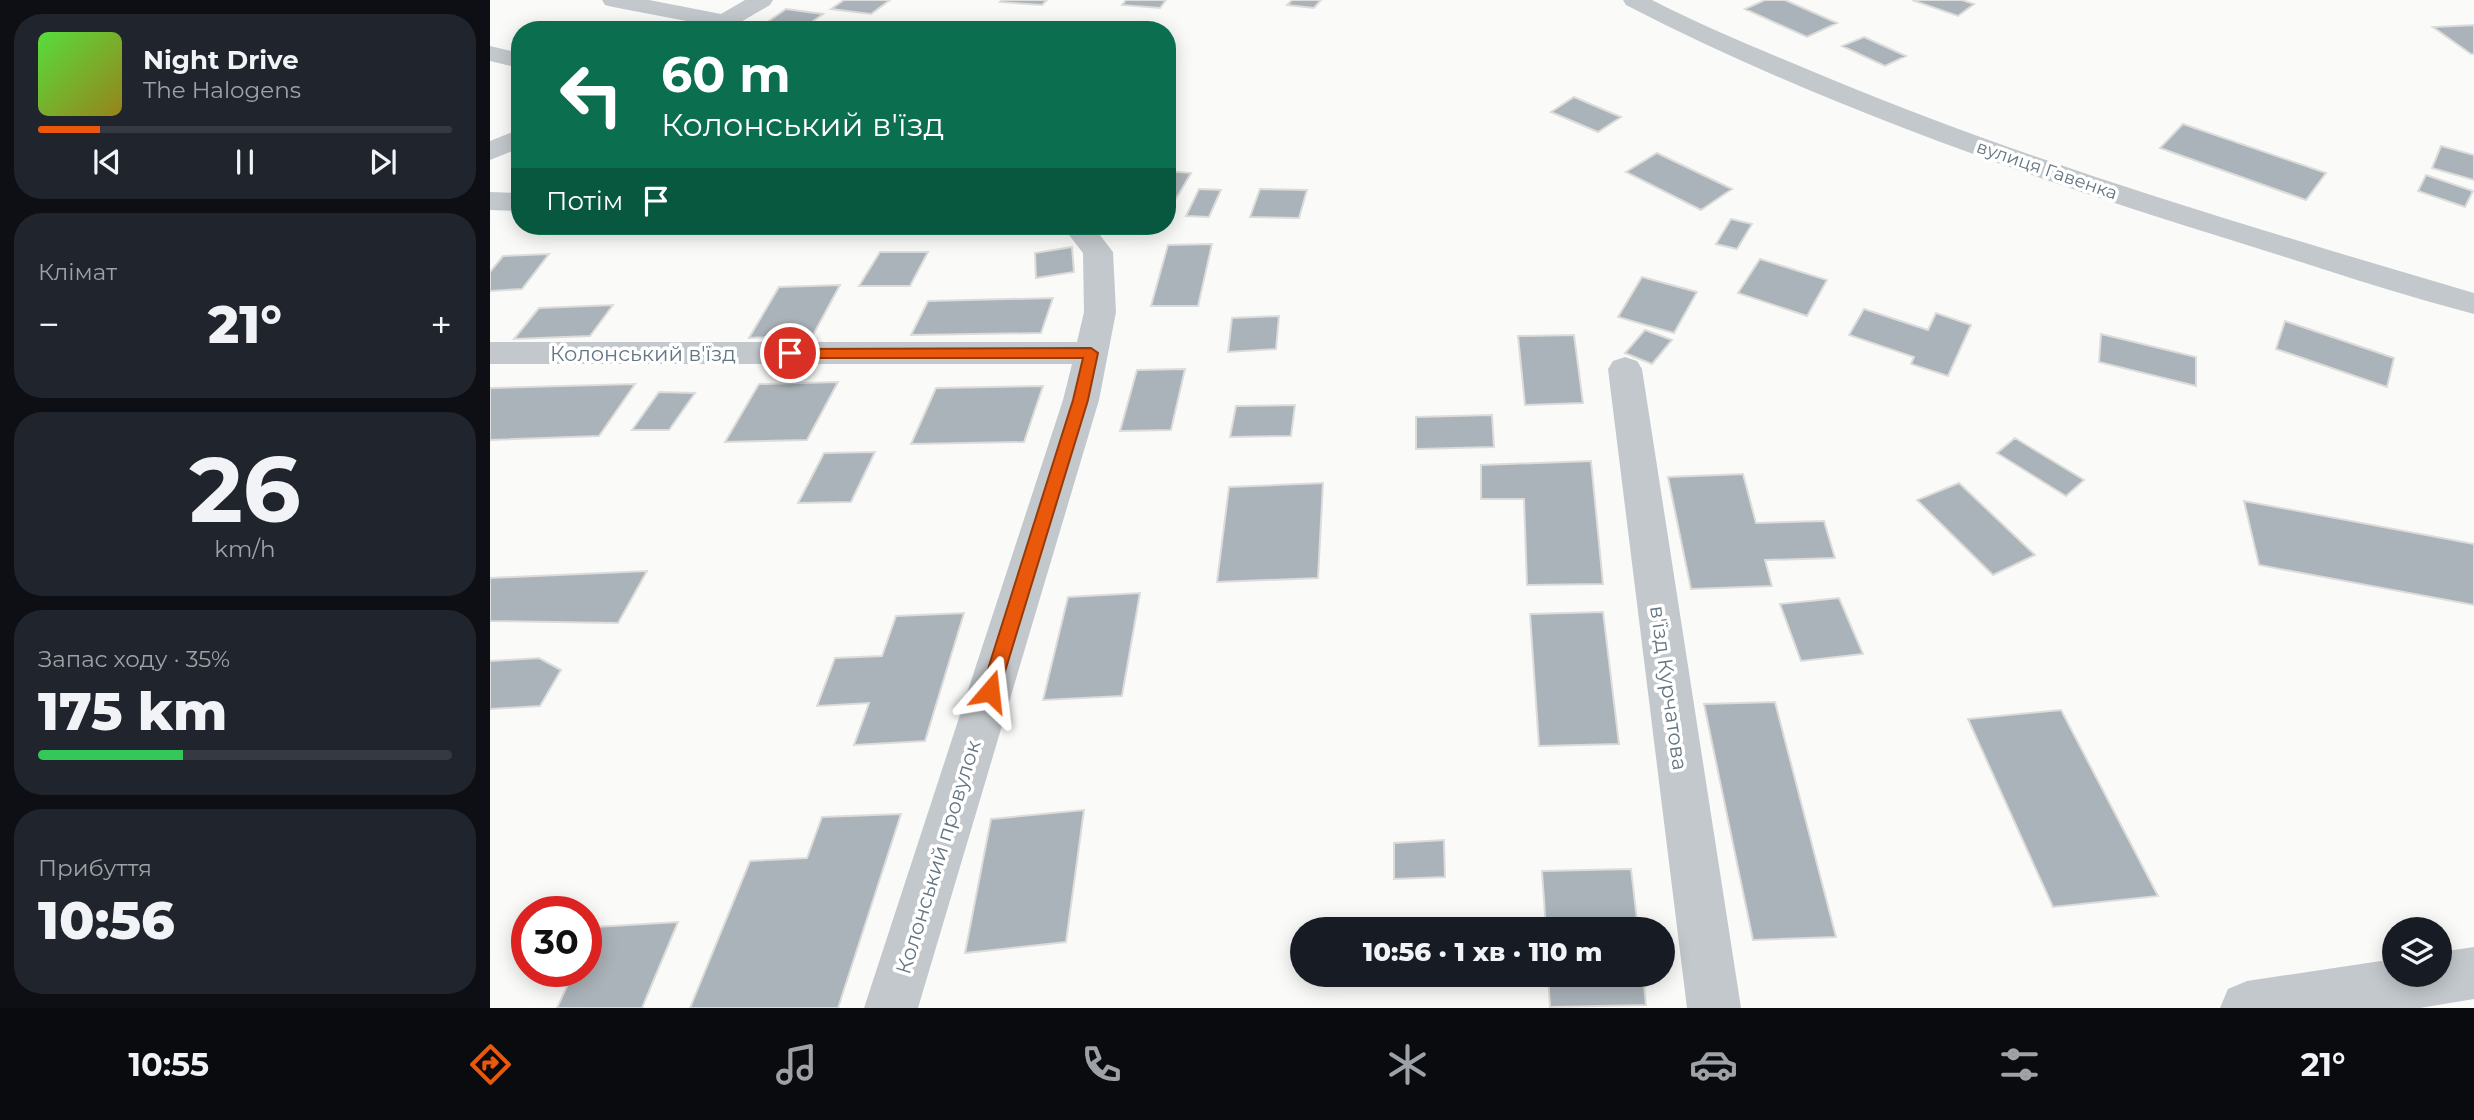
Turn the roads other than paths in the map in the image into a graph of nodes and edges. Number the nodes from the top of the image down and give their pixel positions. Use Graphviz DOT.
graph roads {
  1 [pos="613,0"];
  2 [pos="762,0"];
  3 [pos="1634,0"];
  4 [pos="700,21"];
  5 [pos="723,21"];
  6 [pos="490,52"];
  7 [pos="511,58"];
  8 [pos="511,142"];
  9 [pos="490,152"];
  10 [pos="490,201"];
  11 [pos="511,202"];
  12 [pos="1084,235"];
  13 [pos="2474,304"];
  14 [pos="1091,353"];
  15 [pos="490,354"];
  16 [pos="1625,369"];
  17 [pos="2474,973"];
  18 [pos="891,1008"];
  19 [pos="1714,1008"];
  20 [pos="2247,1008"];
  1 -- 4 [label="street"];
  2 -- 5 [label="street"];
  3 -- 13 [label="street, вулиця Гавенка"];
  6 -- 7 [label="street"];
  8 -- 9 [label="street"];
  10 -- 11 [label="street"];
  12 -- 14 [label="street, Колонський провулок"];
  14 -- 15 [label="street, Колонський в'їзд"];
  14 -- 18 [label="street, Колонський провулок"];
  16 -- 19 [label="street, в'їзд Курчатова"];
  17 -- 20 [label="street"];
}
